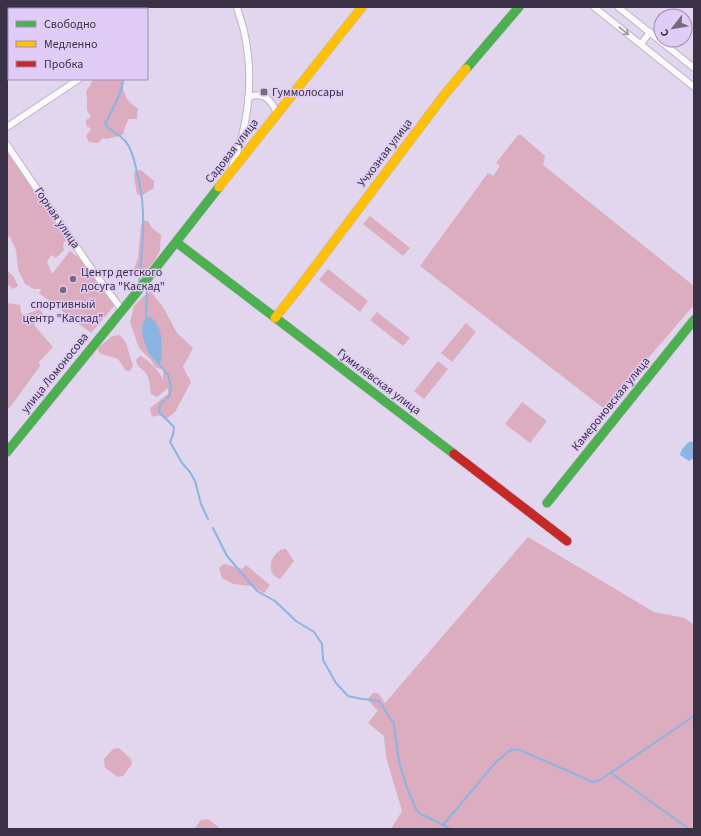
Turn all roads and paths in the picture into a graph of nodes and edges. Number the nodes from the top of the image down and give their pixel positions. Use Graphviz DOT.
graph roads {
  1 [pos="237,7"];
  2 [pos="362,7"];
  3 [pos="519,7"];
  4 [pos="594,7"];
  5 [pos="618,7"];
  6 [pos="650,32"];
  7 [pos="641,44"];
  8 [pos="694,68"];
  9 [pos="78,80"];
  10 [pos="694,87"];
  11 [pos="248,98"];
  12 [pos="277,113"];
  13 [pos="7,127"];
  14 [pos="7,145"];
  15 [pos="230,174"];
  16 [pos="176,242"];
  17 [pos="122,310"];
  18 [pos="275,318"];
  19 [pos="694,320"];
  20 [pos="7,452"];
  21 [pos="547,503"];
  22 [pos="567,541"];
  1 -- 11 [label="street"];
  2 -- 12 [label="street, Садовая улица"];
  3 -- 18 [label="street, Учхозная улица"];
  4 -- 7 [label="street, one-way"];
  5 -- 6 [label="street"];
  6 -- 7 [label="street"];
  6 -- 8 [label="street"];
  7 -- 10 [label="street"];
  9 -- 13 [label="street"];
  11 -- 12 [label="street"];
  11 -- 15 [label="street"];
  12 -- 15 [label="street, Садовая улица"];
  14 -- 17 [label="street, Горная улица"];
  15 -- 16 [label="street, Садовая улица"];
  16 -- 17 [label="street, Садовая улица"];
  16 -- 18 [label="street, Гумилёвская улица"];
  17 -- 20 [label="street, улица Ломоносова"];
  18 -- 22 [label="street, Гумилёвская улица"];
  19 -- 21 [label="street, Камероновская улица"];
}
